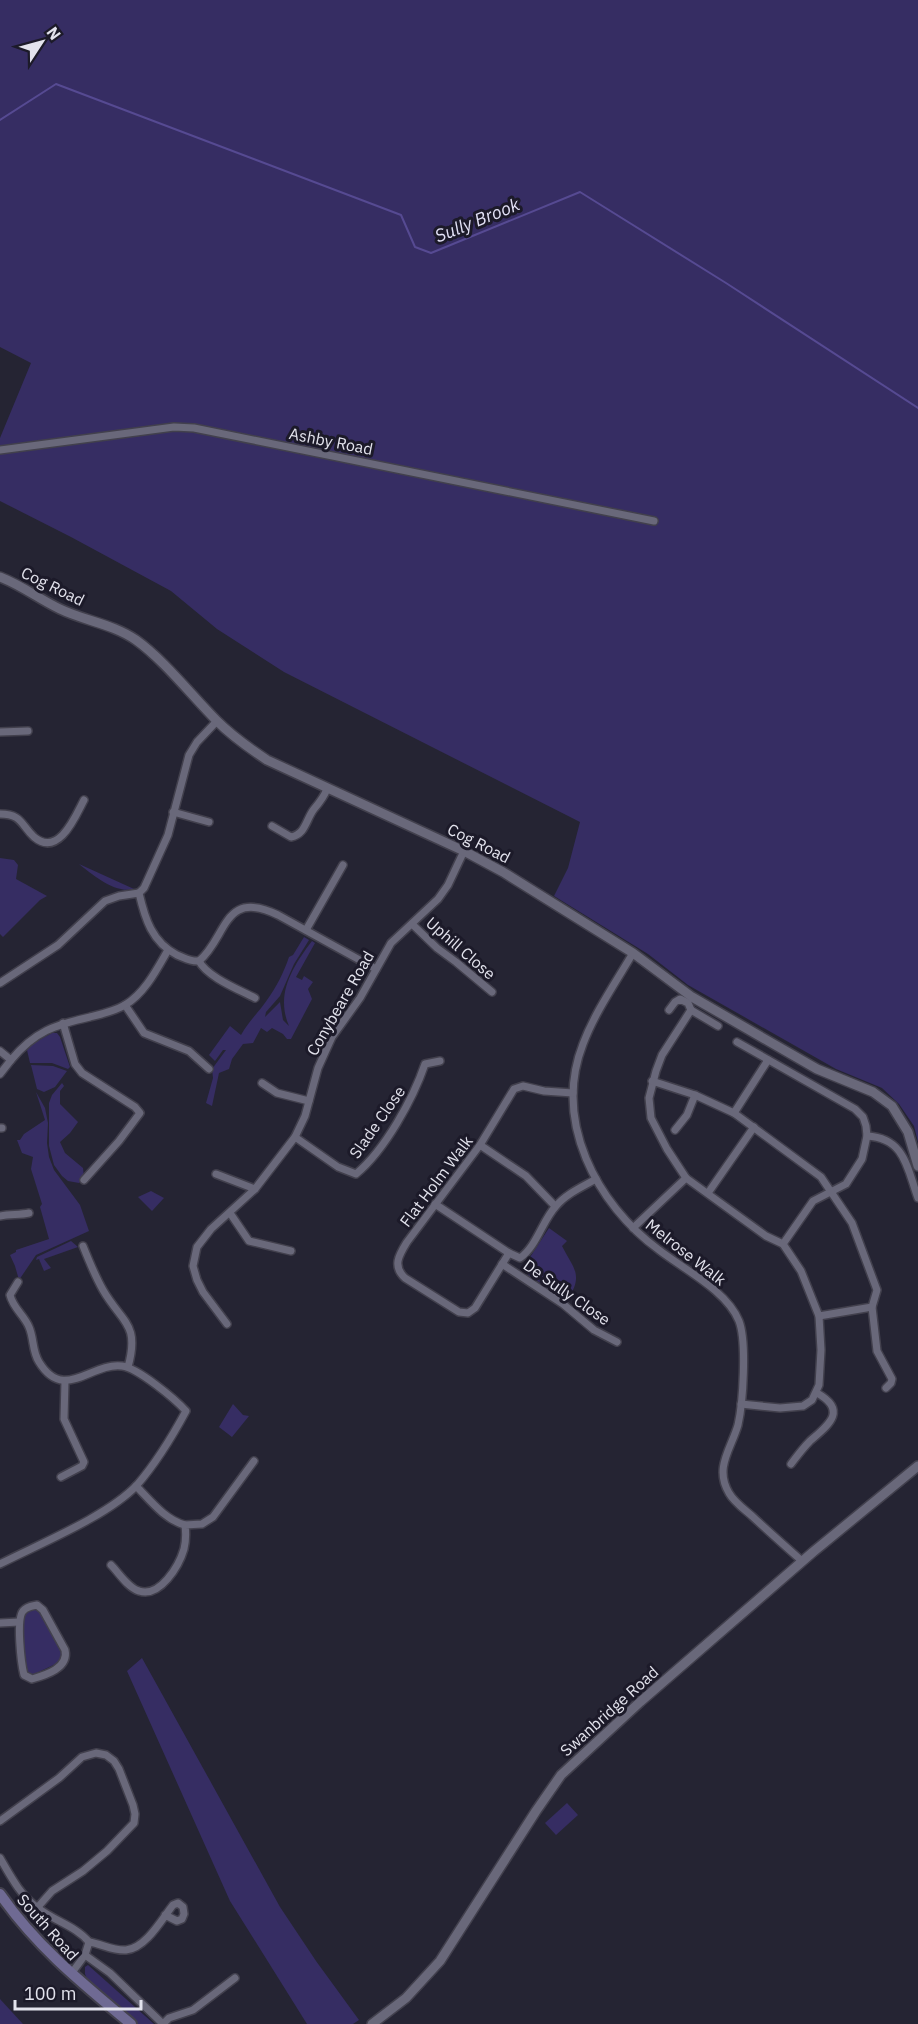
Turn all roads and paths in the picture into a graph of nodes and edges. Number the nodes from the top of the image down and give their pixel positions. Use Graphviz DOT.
graph roads {
  1 [pos="0,450"];
  2 [pos="654,521"];
  3 [pos="0,577"];
  4 [pos="217,721"];
  5 [pos="28,731"];
  6 [pos="0,732"];
  7 [pos="327,789"];
  8 [pos="84,800"];
  9 [pos="173,812"];
  10 [pos="0,814"];
  11 [pos="209,822"];
  12 [pos="272,826"];
  13 [pos="464,851"];
  14 [pos="344,866"];
  15 [pos="139,893"];
  16 [pos="412,924"];
  17 [pos="306,930"];
  18 [pos="168,950"];
  19 [pos="633,953"];
  20 [pos="199,962"];
  21 [pos="376,969"];
  22 [pos="0,983"];
  23 [pos="492,992"];
  24 [pos="255,998"];
  25 [pos="125,1005"];
  26 [pos="669,1010"];
  27 [pos="691,1010"];
  28 [pos="63,1023"];
  29 [pos="718,1026"];
  30 [pos="737,1042"];
  31 [pos="0,1051"];
  32 [pos="11,1060"];
  33 [pos="768,1060"];
  34 [pos="440,1061"];
  35 [pos="209,1069"];
  36 [pos="0,1074"];
  37 [pos="652,1081"];
  38 [pos="262,1083"];
  39 [pos="573,1093"];
  40 [pos="695,1095"];
  41 [pos="309,1101"];
  42 [pos="734,1113"];
  43 [pos="754,1127"];
  44 [pos="675,1130"];
  45 [pos="867,1136"];
  46 [pos="295,1137"];
  47 [pos="480,1145"];
  48 [pos="918,1166"];
  49 [pos="216,1174"];
  50 [pos="686,1178"];
  51 [pos="596,1179"];
  52 [pos="84,1180"];
  53 [pos="255,1189"];
  54 [pos="830,1192"];
  55 [pos="708,1193"];
  56 [pos="918,1198"];
  57 [pos="435,1204"];
  58 [pos="555,1206"];
  59 [pos="29,1213"];
  60 [pos="230,1213"];
  61 [pos="0,1216"];
  62 [pos="633,1228"];
  63 [pos="783,1244"];
  64 [pos="83,1246"];
  65 [pos="291,1251"];
  66 [pos="509,1253"];
  67 [pos="502,1264"];
  68 [pos="18,1282"];
  69 [pos="872,1307"];
  70 [pos="819,1316"];
  71 [pos="227,1324"];
  72 [pos="617,1342"];
  73 [pos="128,1367"];
  74 [pos="65,1381"];
  75 [pos="886,1388"];
  76 [pos="817,1394"];
  77 [pos="741,1404"];
  78 [pos="254,1461"];
  79 [pos="791,1464"];
  80 [pos="918,1466"];
  81 [pos="61,1477"];
  82 [pos="136,1486"];
  83 [pos="185,1525"];
  84 [pos="802,1561"];
  85 [pos="0,1564"];
  86 [pos="111,1565"];
  87 [pos="19,1622"];
  88 [pos="0,1623"];
  89 [pos="0,1821"];
  90 [pos="0,1858"];
  91 [pos="0,1894"];
  92 [pos="37,1908"];
  93 [pos="165,1915"];
  94 [pos="89,1942"];
  95 [pos="85,1955"];
  96 [pos="71,1974"];
  97 [pos="235,1978"];
  98 [pos="131,2024"];
  99 [pos="163,2024"];
  100 [pos="372,2024"];
  1 -- 2 [label="street, Ashby Road"];
  3 -- 4 [label="street, Cog Road"];
  4 -- 7 [label="street, Cog Road"];
  4 -- 9 [label="street"];
  5 -- 6 [label="street"];
  7 -- 12 [label="street"];
  7 -- 13 [label="street, Cog Road"];
  8 -- 10 [label="street"];
  9 -- 11 [label="street"];
  9 -- 15 [label="street"];
  13 -- 16 [label="street, Conybeare Road"];
  13 -- 19 [label="street, Cog Road"];
  14 -- 17 [label="street"];
  15 -- 18 [label="street"];
  15 -- 22 [label="street"];
  16 -- 21 [label="street, Conybeare Road"];
  16 -- 23 [label="street, Uphill Close"];
  17 -- 20 [label="street"];
  17 -- 21 [label="street"];
  18 -- 20 [label="street"];
  18 -- 25 [label="street"];
  19 -- 39 [label="street, Melrose Walk"];
  19 -- 48 [label="street, Cog Road"];
  20 -- 24 [label="street"];
  21 -- 41 [label="street, Conybeare Road"];
  25 -- 28 [label="street"];
  25 -- 35 [label="street"];
  26 -- 27 [label="street"];
  27 -- 29 [label="street"];
  27 -- 37 [label="street"];
  28 -- 32 [label="street"];
  28 -- 52 [label="street"];
  30 -- 33 [label="street"];
  31 -- 32 [label="street"];
  32 -- 36 [label="street"];
  33 -- 42 [label="street"];
  33 -- 45 [label="street"];
  34 -- 46 [label="street, Slade Close"];
  37 -- 40 [label="street"];
  37 -- 50 [label="street"];
  38 -- 41 [label="street"];
  39 -- 47 [label="street, Flat Holm Walk"];
  39 -- 51 [label="street, Melrose Walk"];
  40 -- 42 [label="street"];
  40 -- 44 [label="street"];
  41 -- 46 [label="street, Conybeare Road"];
  42 -- 43 [label="street"];
  43 -- 54 [label="street"];
  43 -- 55 [label="street"];
  45 -- 54 [label="street"];
  45 -- 56 [label="street"];
  46 -- 53 [label="street, Conybeare Road"];
  47 -- 57 [label="street, Flat Holm Walk"];
  47 -- 58 [label="street"];
  49 -- 53 [label="street"];
  50 -- 55 [label="street"];
  50 -- 62 [label="street"];
  51 -- 58 [label="street"];
  51 -- 62 [label="street, Melrose Walk"];
  53 -- 60 [label="street, Conybeare Road"];
  54 -- 63 [label="street"];
  54 -- 69 [label="street"];
  55 -- 63 [label="street"];
  57 -- 66 [label="street"];
  57 -- 67 [label="street, Flat Holm Walk"];
  58 -- 66 [label="street"];
  59 -- 61 [label="street"];
  60 -- 65 [label="street"];
  60 -- 71 [label="street, Conybeare Road"];
  62 -- 77 [label="street, Melrose Walk"];
  63 -- 70 [label="street"];
  64 -- 73 [label="street"];
  66 -- 67 [label="street"];
  67 -- 72 [label="street, De Sully Close"];
  68 -- 74 [label="street"];
  69 -- 70 [label="street"];
  69 -- 75 [label="street"];
  70 -- 76 [label="street"];
  73 -- 74 [label="street"];
  73 -- 82 [label="street"];
  74 -- 81 [label="street"];
  76 -- 77 [label="street"];
  76 -- 79 [label="street"];
  77 -- 84 [label="street, Melrose Walk"];
  78 -- 83 [label="street"];
  80 -- 84 [label="street, Swanbridge Road"];
  82 -- 83 [label="street"];
  82 -- 85 [label="street"];
  83 -- 86 [label="street"];
  84 -- 100 [label="street, Swanbridge Road"];
  87 -- 87 [label="street"];
  87 -- 88 [label="street"];
  89 -- 92 [label="street"];
  90 -- 92 [label="street"];
  91 -- 96 [label="main road, South Road"];
  92 -- 94 [label="street"];
  93 -- 94 [label="street"];
  94 -- 95 [label="street"];
  95 -- 96 [label="street"];
  95 -- 99 [label="street"];
  96 -- 98 [label="main road, South Road"];
  97 -- 99 [label="street"];
}
